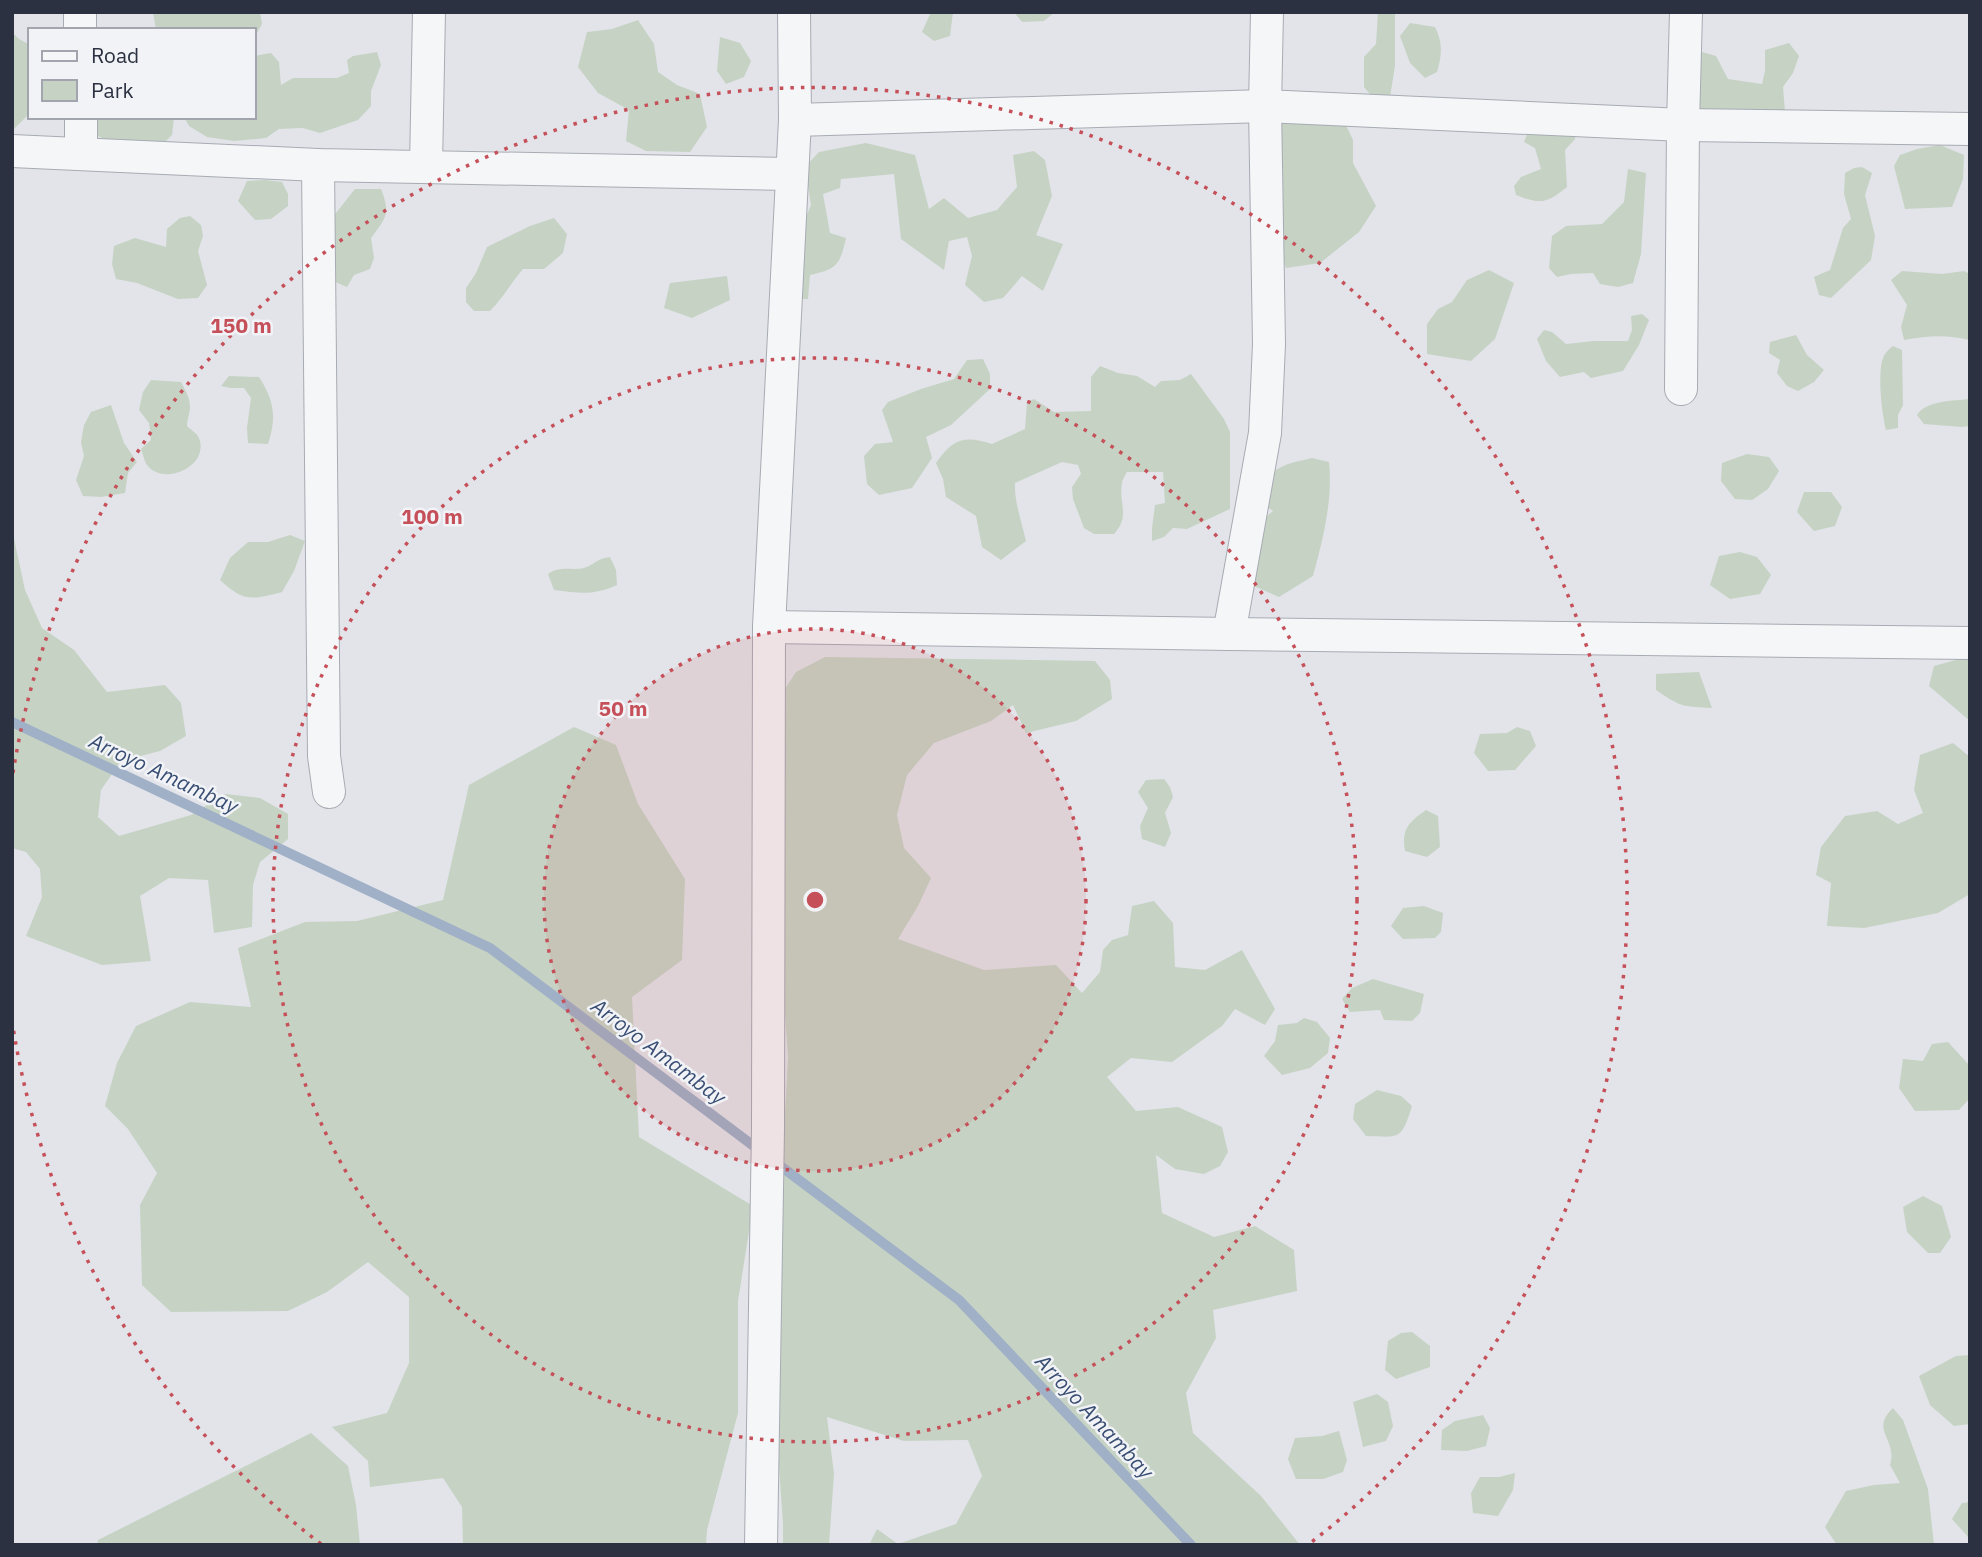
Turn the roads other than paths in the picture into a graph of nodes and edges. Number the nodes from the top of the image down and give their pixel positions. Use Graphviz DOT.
graph roads {
  1 [pos="429,12"];
  2 [pos="794,12"];
  3 [pos="1267,12"];
  4 [pos="1686,12"];
  5 [pos="1265,106"];
  6 [pos="80,119"];
  7 [pos="795,120"];
  8 [pos="1683,125"];
  9 [pos="1970,130"];
  10 [pos="12,151"];
  11 [pos="81,153"];
  12 [pos="318,165"];
  13 [pos="426,166"];
  14 [pos="792,174"];
  15 [pos="1681,389"];
  16 [pos="769,627"];
  17 [pos="1228,634"];
  18 [pos="1970,643"];
  19 [pos="329,792"];
  20 [pos="761,1545"];
  1 -- 13 [label="street"];
  2 -- 7 [label="street"];
  3 -- 5 [label="street"];
  4 -- 8 [label="street"];
  5 -- 7 [label="street"];
  5 -- 8 [label="street"];
  5 -- 17 [label="street"];
  6 -- 11 [label="street"];
  7 -- 14 [label="street"];
  8 -- 9 [label="street"];
  8 -- 15 [label="street"];
  10 -- 11 [label="street"];
  11 -- 12 [label="street"];
  12 -- 13 [label="street"];
  12 -- 19 [label="street"];
  13 -- 14 [label="street"];
  14 -- 16 [label="street"];
  16 -- 17 [label="street"];
  16 -- 20 [label="street"];
  17 -- 18 [label="street"];
}
